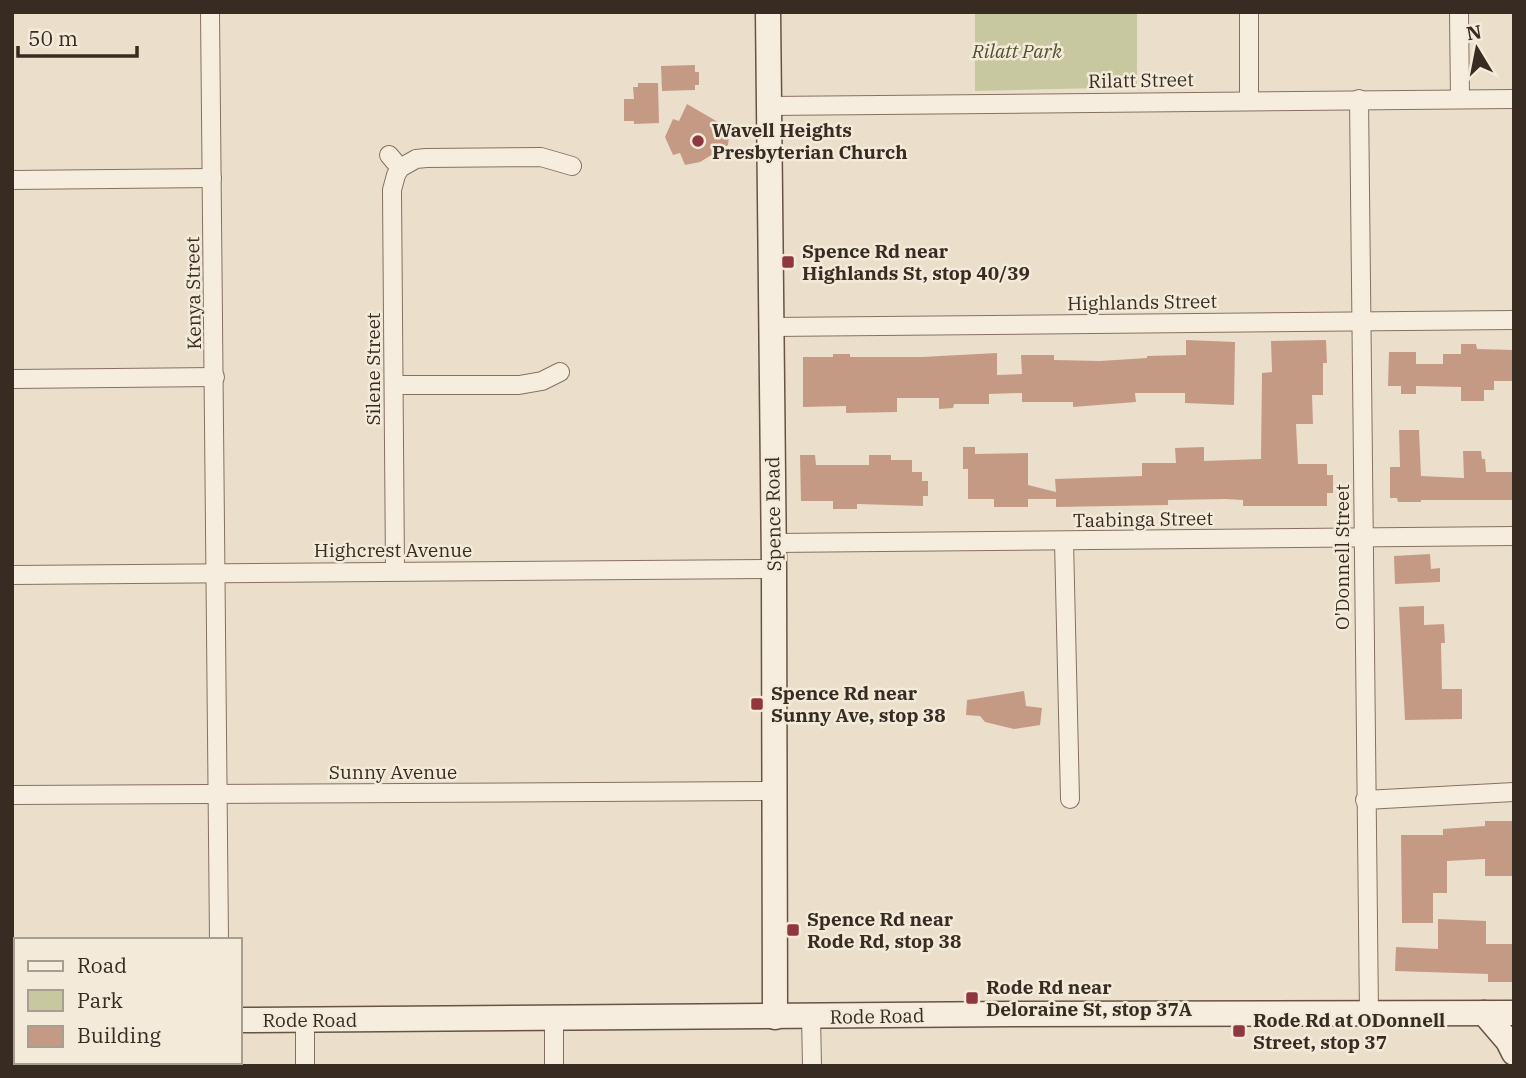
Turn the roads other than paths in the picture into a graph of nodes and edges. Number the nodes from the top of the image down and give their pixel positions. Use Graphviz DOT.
graph roads {
  1 [pos="210,12"];
  2 [pos="768,12"];
  3 [pos="1249,12"];
  4 [pos="1459,12"];
  5 [pos="1359,99"];
  6 [pos="1460,99"];
  7 [pos="1514,99"];
  8 [pos="1249,100"];
  9 [pos="769,106"];
  10 [pos="572,166"];
  11 [pos="212,178"];
  12 [pos="12,180"];
  13 [pos="1514,320"];
  14 [pos="1361,321"];
  15 [pos="771,327"];
  16 [pos="560,372"];
  17 [pos="215,377"];
  18 [pos="12,379"];
  19 [pos="394,385"];
  20 [pos="1514,536"];
  21 [pos="1363,537"];
  22 [pos="1065,541"];
  23 [pos="774,543"];
  24 [pos="774,569"];
  25 [pos="395,571"];
  26 [pos="216,573"];
  27 [pos="12,575"];
  28 [pos="775,791"];
  29 [pos="1514,792"];
  30 [pos="218,793"];
  31 [pos="12,795"];
  32 [pos="1070,799"];
  33 [pos="1365,800"];
  34 [pos="219,938"];
  35 [pos="1484,1013"];
  36 [pos="1514,1013"];
  37 [pos="1369,1014"];
  38 [pos="811,1016"];
  39 [pos="775,1017"];
  40 [pos="554,1018"];
  41 [pos="242,1020"];
  42 [pos="305,1020"];
  43 [pos="1514,1053"];
  44 [pos="305,1066"];
  45 [pos="554,1066"];
  46 [pos="812,1066"];
  1 -- 11 [label="street, Kenya Street"];
  2 -- 9 [label="main road, Spence Road"];
  3 -- 8 [label="street"];
  4 -- 6 [label="street"];
  5 -- 6 [label="street, Rilatt Street"];
  5 -- 8 [label="street, Rilatt Street"];
  5 -- 14 [label="street, O'Donnell Street"];
  6 -- 7 [label="street, Rilatt Street"];
  8 -- 9 [label="street, Rilatt Street"];
  9 -- 15 [label="main road, Spence Road"];
  10 -- 19 [label="street, Silene Street"];
  11 -- 12 [label="street"];
  11 -- 17 [label="street, Kenya Street"];
  13 -- 14 [label="street, Highlands Street"];
  14 -- 15 [label="street, Highlands Street"];
  14 -- 21 [label="street, O'Donnell Street"];
  15 -- 23 [label="main road, Spence Road"];
  16 -- 19 [label="street"];
  17 -- 18 [label="street"];
  17 -- 26 [label="street, Kenya Street"];
  19 -- 25 [label="street, Silene Street"];
  20 -- 21 [label="street, Taabinga Street"];
  21 -- 22 [label="street, Taabinga Street"];
  21 -- 33 [label="street, O'Donnell Street"];
  22 -- 23 [label="street, Taabinga Street"];
  22 -- 32 [label="street"];
  23 -- 24 [label="main road, Spence Road"];
  24 -- 25 [label="street, Highcrest Avenue"];
  24 -- 28 [label="main road, Spence Road"];
  25 -- 26 [label="street, Highcrest Avenue"];
  26 -- 27 [label="street, Highcrest Avenue"];
  26 -- 30 [label="street, Kenya Street"];
  28 -- 30 [label="street, Sunny Avenue"];
  28 -- 39 [label="main road, Spence Road"];
  29 -- 33 [label="street"];
  30 -- 31 [label="street, Sunny Avenue"];
  30 -- 34 [label="street, Kenya Street"];
  33 -- 37 [label="street, O'Donnell Street"];
  35 -- 36 [label="main road, Rode Road"];
  35 -- 37 [label="main road, Rode Road"];
  35 -- 43 [label="main road"];
  37 -- 38 [label="main road, Rode Road"];
  38 -- 39 [label="main road, Rode Road"];
  38 -- 46 [label="street"];
  39 -- 40 [label="main road, Rode Road"];
  40 -- 42 [label="main road, Rode Road"];
  40 -- 45 [label="street"];
  41 -- 42 [label="main road, Rode Road"];
  42 -- 44 [label="street"];
}
